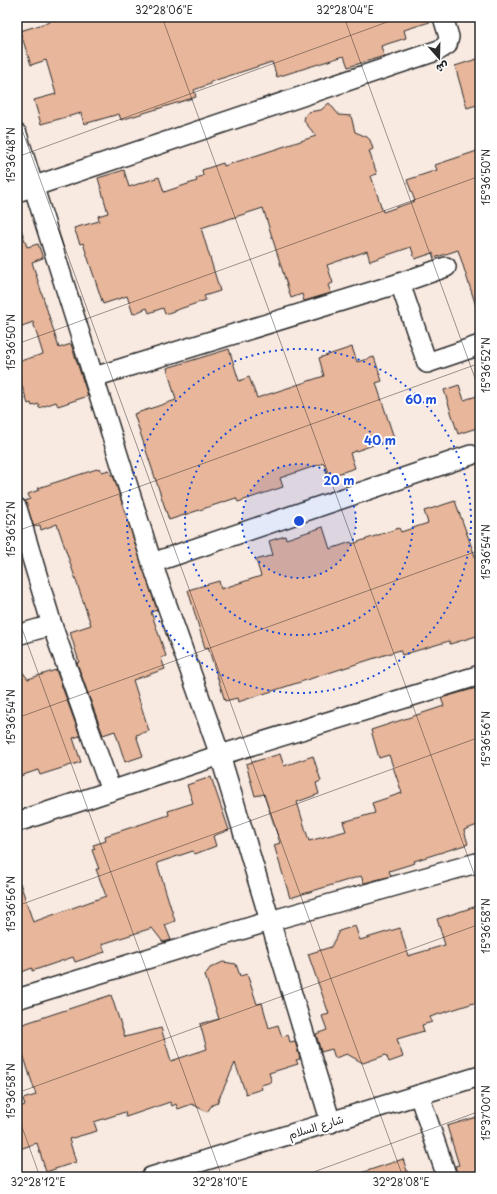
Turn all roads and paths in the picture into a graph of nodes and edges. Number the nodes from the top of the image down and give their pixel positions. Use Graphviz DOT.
graph roads {
  1 [pos="443,17"];
  2 [pos="17,134"];
  3 [pos="25,190"];
  4 [pos="446,267"];
  5 [pos="400,283"];
  6 [pos="480,345"];
  7 [pos="94,376"];
  8 [pos="471,455"];
  9 [pos="17,508"];
  10 [pos="152,563"];
  11 [pos="52,625"];
  12 [pos="17,635"];
  13 [pos="480,675"];
  14 [pos="220,755"];
  15 [pos="111,791"];
  16 [pos="17,822"];
  17 [pos="480,862"];
  18 [pos="270,921"];
  19 [pos="17,999"];
  20 [pos="480,1076"];
  21 [pos="419,1095"];
  22 [pos="331,1123"];
  23 [pos="152,1177"];
  24 [pos="447,1177"];
  1 -- 3 [label="street"];
  2 -- 3 [label="street"];
  3 -- 7 [label="street"];
  4 -- 5 [label="street"];
  5 -- 6 [label="street"];
  5 -- 7 [label="street"];
  7 -- 10 [label="street"];
  8 -- 10 [label="street"];
  9 -- 11 [label="street"];
  10 -- 14 [label="street"];
  11 -- 12 [label="street"];
  11 -- 15 [label="street"];
  13 -- 14 [label="street"];
  14 -- 15 [label="street"];
  14 -- 18 [label="street"];
  15 -- 16 [label="street"];
  17 -- 18 [label="street"];
  18 -- 19 [label="street"];
  18 -- 22 [label="street"];
  20 -- 21 [label="street, شارع السلام"];
  21 -- 22 [label="street, شارع السلام"];
  21 -- 24 [label="street"];
  22 -- 23 [label="street, شارع السلام"];
}
